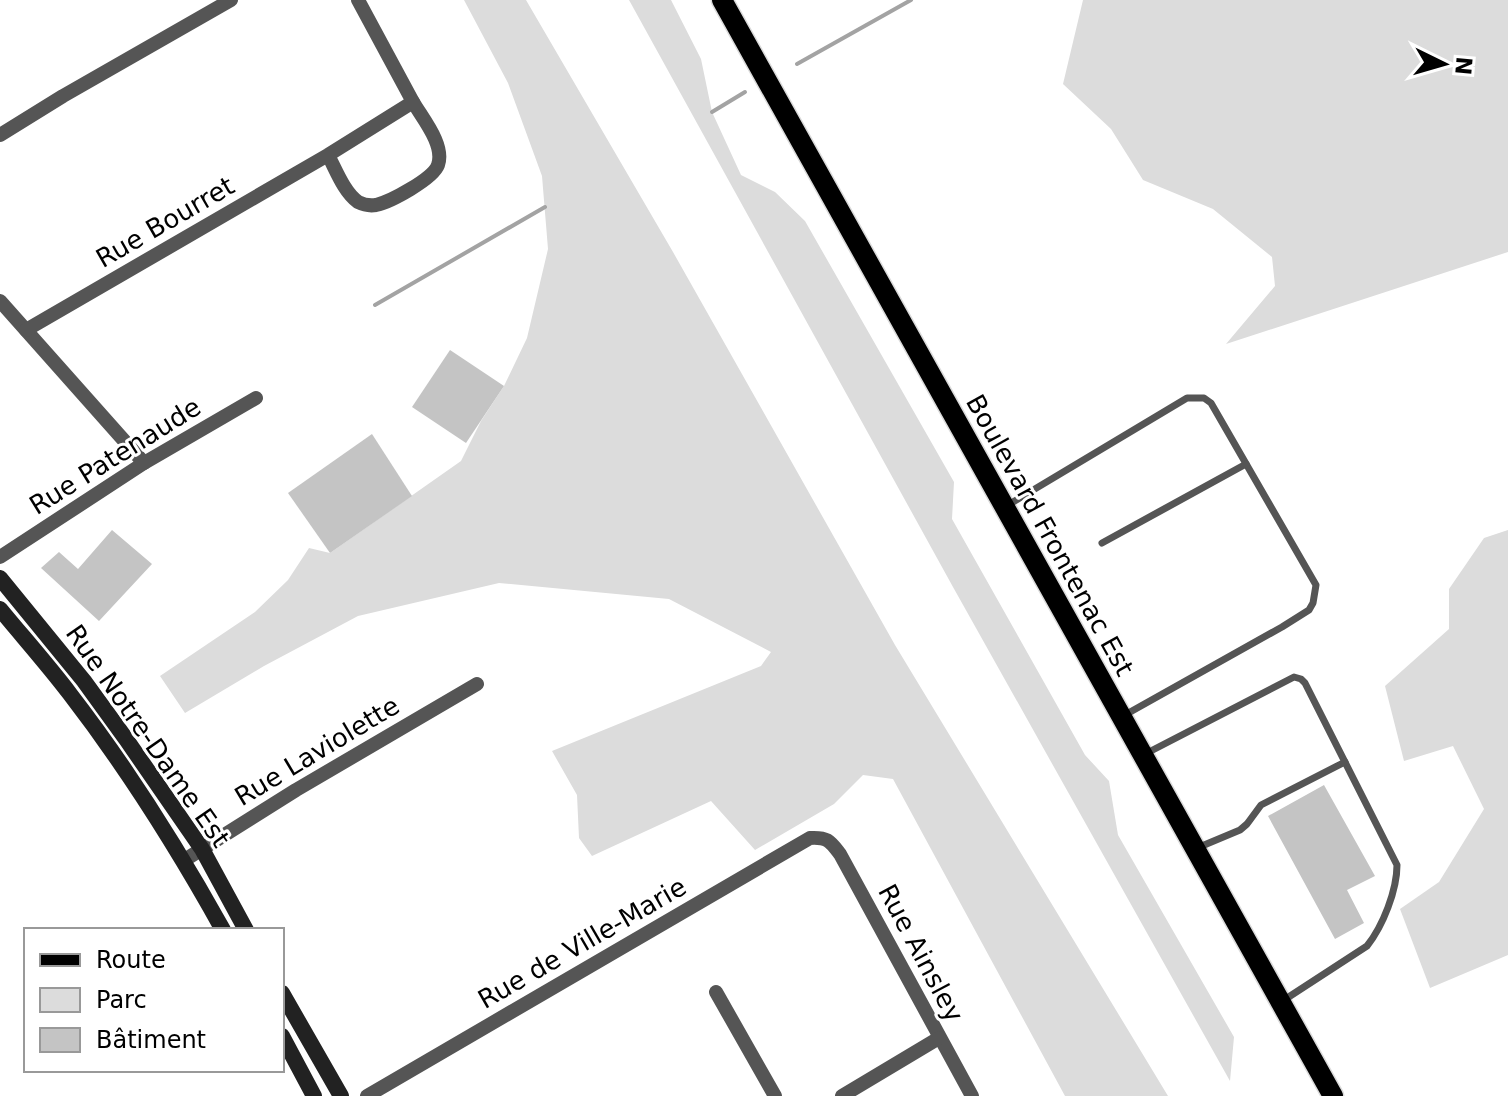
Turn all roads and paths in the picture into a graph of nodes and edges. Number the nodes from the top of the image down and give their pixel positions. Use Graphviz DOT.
graph roads {
  1 [pos="231,0"];
  2 [pos="358,0"];
  3 [pos="722,0"];
  4 [pos="413,102"];
  5 [pos="0,135"];
  6 [pos="328,155"];
  7 [pos="0,301"];
  8 [pos="26,330"];
  9 [pos="256,398"];
  10 [pos="144,463"];
  11 [pos="1246,464"];
  12 [pos="1005,507"];
  13 [pos="1102,543"];
  14 [pos="0,557"];
  15 [pos="0,578"];
  16 [pos="0,609"];
  17 [pos="477,684"];
  18 [pos="1122,717"];
  19 [pos="1143,755"];
  20 [pos="1345,762"];
  21 [pos="822,837"];
  22 [pos="202,849"];
  23 [pos="1195,849"];
  24 [pos="183,861"];
  25 [pos="222,928"];
  26 [pos="245,928"];
  27 [pos="716,992"];
  28 [pos="284,996"];
  29 [pos="1280,1003"];
  30 [pos="939,1038"];
  31 [pos="284,1040"];
  32 [pos="314,1096"];
  33 [pos="341,1096"];
  34 [pos="367,1096"];
  35 [pos="775,1096"];
  36 [pos="842,1096"];
  37 [pos="972,1096"];
  38 [pos="1333,1096"];
  1 -- 5 [label="street"];
  2 -- 4 [label="street"];
  3 -- 12 [label="main road, Boulevard Frontenac Est"];
  4 -- 6 [label="street, Rue Bourret"];
  4 -- 6 [label="street"];
  6 -- 8 [label="street, Rue Bourret"];
  7 -- 8 [label="street"];
  8 -- 10 [label="street"];
  9 -- 10 [label="street, Rue Patenaude"];
  10 -- 14 [label="street, Rue Patenaude"];
  11 -- 12 [label="lane"];
  11 -- 13 [label="lane"];
  11 -- 18 [label="lane"];
  12 -- 18 [label="main road, Boulevard Frontenac Est"];
  15 -- 22 [label="street, Rue Notre-Dame Est"];
  16 -- 24 [label="street, Rue Notre-Dame Est"];
  17 -- 22 [label="street, Rue Laviolette"];
  18 -- 19 [label="main road, Boulevard Frontenac Est"];
  19 -- 20 [label="lane"];
  19 -- 23 [label="main road, Boulevard Frontenac Est"];
  20 -- 23 [label="lane"];
  20 -- 29 [label="lane"];
  21 -- 30 [label="street, Rue Ainsley"];
  21 -- 34 [label="street, Rue de Ville-Marie"];
  22 -- 24 [label="street, Rue Laviolette"];
  22 -- 26 [label="street, Rue Notre-Dame Est"];
  23 -- 29 [label="main road, Boulevard Frontenac Est"];
  24 -- 25 [label="street, Rue Notre-Dame Est"];
  27 -- 35 [label="street"];
  28 -- 33 [label="street"];
  29 -- 38 [label="main road, Boulevard Frontenac Est"];
  30 -- 36 [label="street"];
  30 -- 37 [label="street, Rue Ainsley"];
  31 -- 32 [label="street"];
}
